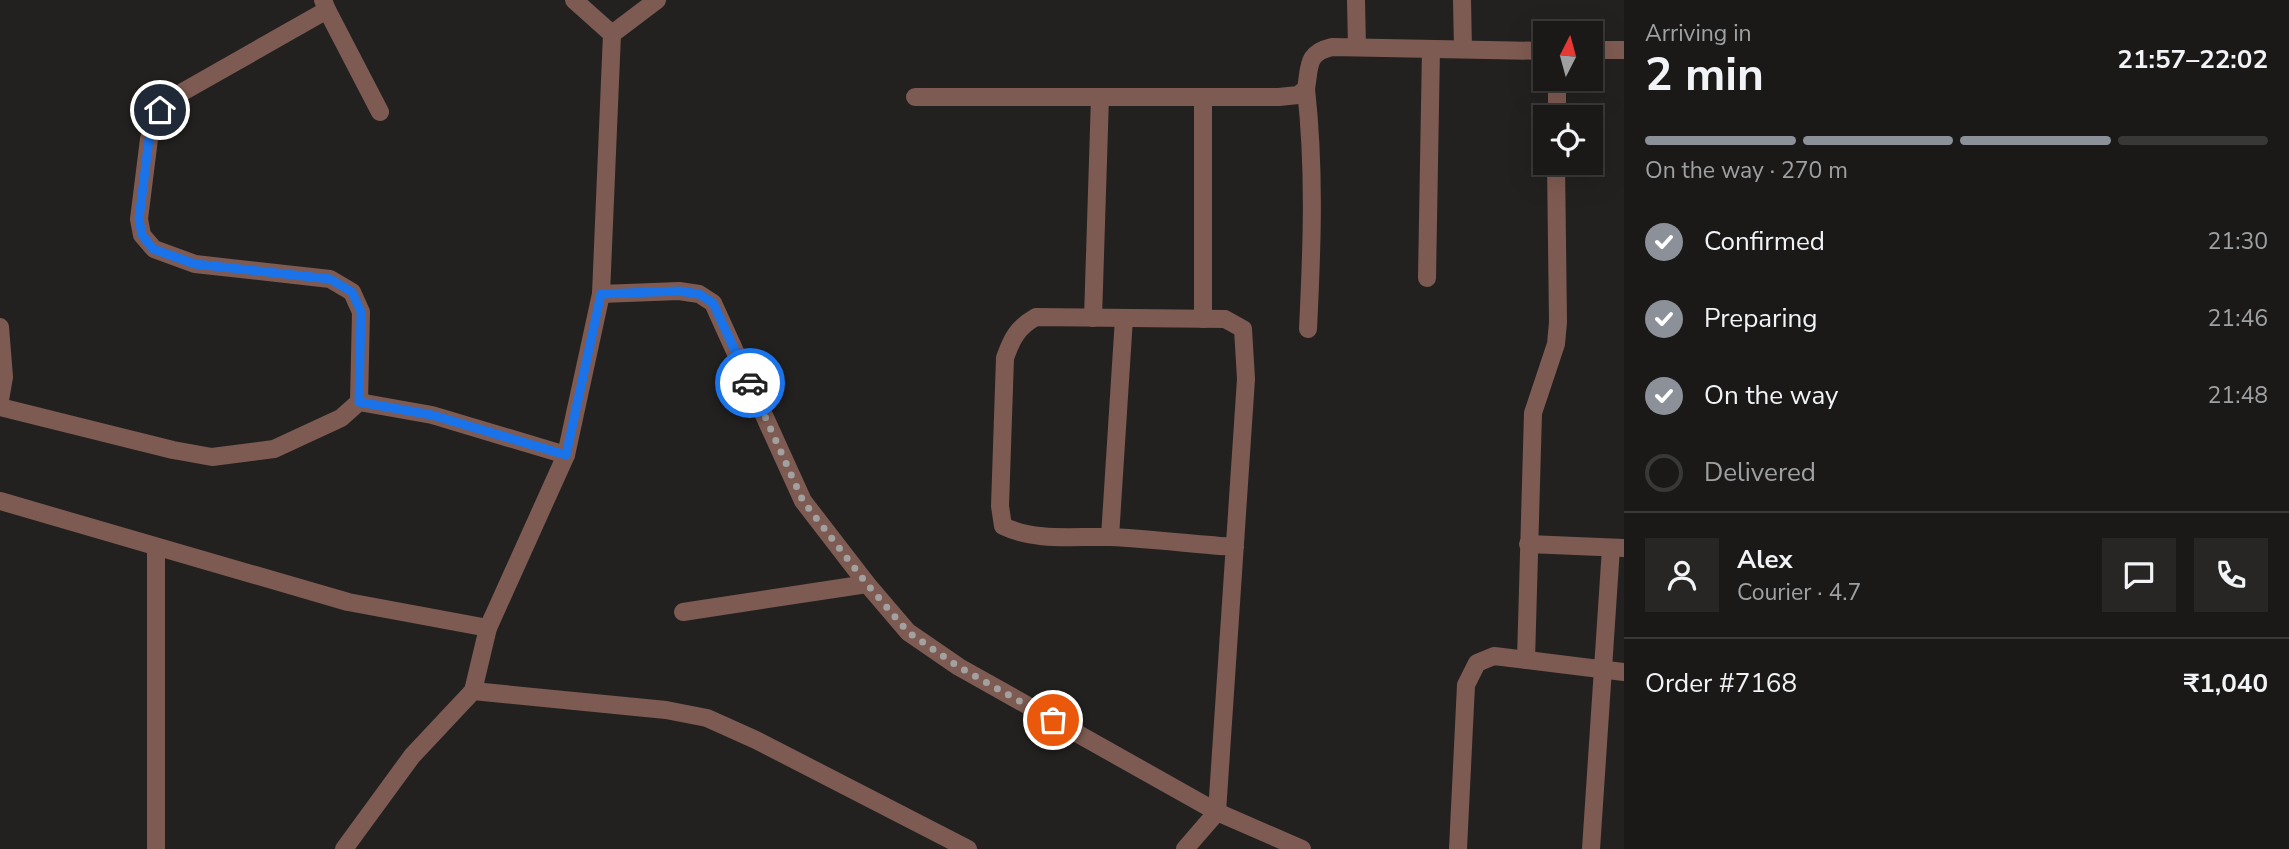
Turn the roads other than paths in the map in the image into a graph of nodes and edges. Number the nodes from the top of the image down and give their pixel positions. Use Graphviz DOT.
graph roads {
  1 [pos="574,0"];
  2 [pos="657,0"];
  3 [pos="1356,0"];
  4 [pos="1462,0"];
  5 [pos="325,5"];
  6 [pos="612,34"];
  7 [pos="1357,47"];
  8 [pos="1431,49"];
  9 [pos="1463,49"];
  10 [pos="1624,50"];
  11 [pos="1533,51"];
  12 [pos="1603,51"];
  13 [pos="1306,89"];
  14 [pos="915,97"];
  15 [pos="1100,97"];
  16 [pos="1203,97"];
  17 [pos="380,112"];
  18 [pos="1556,175"];
  19 [pos="1427,278"];
  20 [pos="601,294"];
  21 [pos="1094,317"];
  22 [pos="1124,318"];
  23 [pos="1203,319"];
  24 [pos="0,327"];
  25 [pos="1308,329"];
  26 [pos="2,376"];
  27 [pos="0,400"];
  28 [pos="359,402"];
  29 [pos="0,407"];
  30 [pos="566,455"];
  31 [pos="0,501"];
  32 [pos="1110,537"];
  33 [pos="1528,544"];
  34 [pos="1235,547"];
  35 [pos="156,548"];
  36 [pos="1618,548"];
  37 [pos="867,584"];
  38 [pos="683,612"];
  39 [pos="488,628"];
  40 [pos="1526,660"];
  41 [pos="1603,669"];
  42 [pos="1624,672"];
  43 [pos="473,691"];
  44 [pos="1217,812"];
  45 [pos="156,849"];
  46 [pos="344,849"];
  47 [pos="968,849"];
  48 [pos="1185,849"];
  49 [pos="1302,849"];
  50 [pos="1458,849"];
  51 [pos="1591,849"];
  1 -- 6 [label="street"];
  2 -- 6 [label="street"];
  3 -- 7 [label="street"];
  4 -- 9 [label="street"];
  5 -- 17 [label="street"];
  5 -- 28 [label="street"];
  6 -- 20 [label="street"];
  7 -- 8 [label="street"];
  7 -- 13 [label="street"];
  8 -- 9 [label="street"];
  8 -- 19 [label="street"];
  9 -- 11 [label="street"];
  10 -- 12 [label="street"];
  13 -- 16 [label="street"];
  13 -- 25 [label="street"];
  14 -- 15 [label="street"];
  15 -- 16 [label="street"];
  15 -- 21 [label="street"];
  16 -- 23 [label="street"];
  18 -- 33 [label="street"];
  20 -- 30 [label="street"];
  20 -- 37 [label="street"];
  21 -- 22 [label="street"];
  21 -- 32 [label="street"];
  22 -- 23 [label="street"];
  22 -- 32 [label="street"];
  23 -- 34 [label="street"];
  24 -- 26 [label="street"];
  26 -- 27 [label="street"];
  28 -- 29 [label="street"];
  28 -- 30 [label="street"];
  30 -- 39 [label="street"];
  31 -- 35 [label="street"];
  32 -- 34 [label="street"];
  33 -- 36 [label="street"];
  33 -- 40 [label="street"];
  34 -- 44 [label="street"];
  35 -- 39 [label="street"];
  35 -- 45 [label="street"];
  36 -- 41 [label="street"];
  37 -- 38 [label="street"];
  37 -- 44 [label="street"];
  39 -- 43 [label="street"];
  40 -- 41 [label="street"];
  40 -- 50 [label="street"];
  41 -- 42 [label="street"];
  41 -- 51 [label="street"];
  43 -- 46 [label="street"];
  43 -- 47 [label="street"];
  44 -- 48 [label="street"];
  44 -- 49 [label="street"];
}
